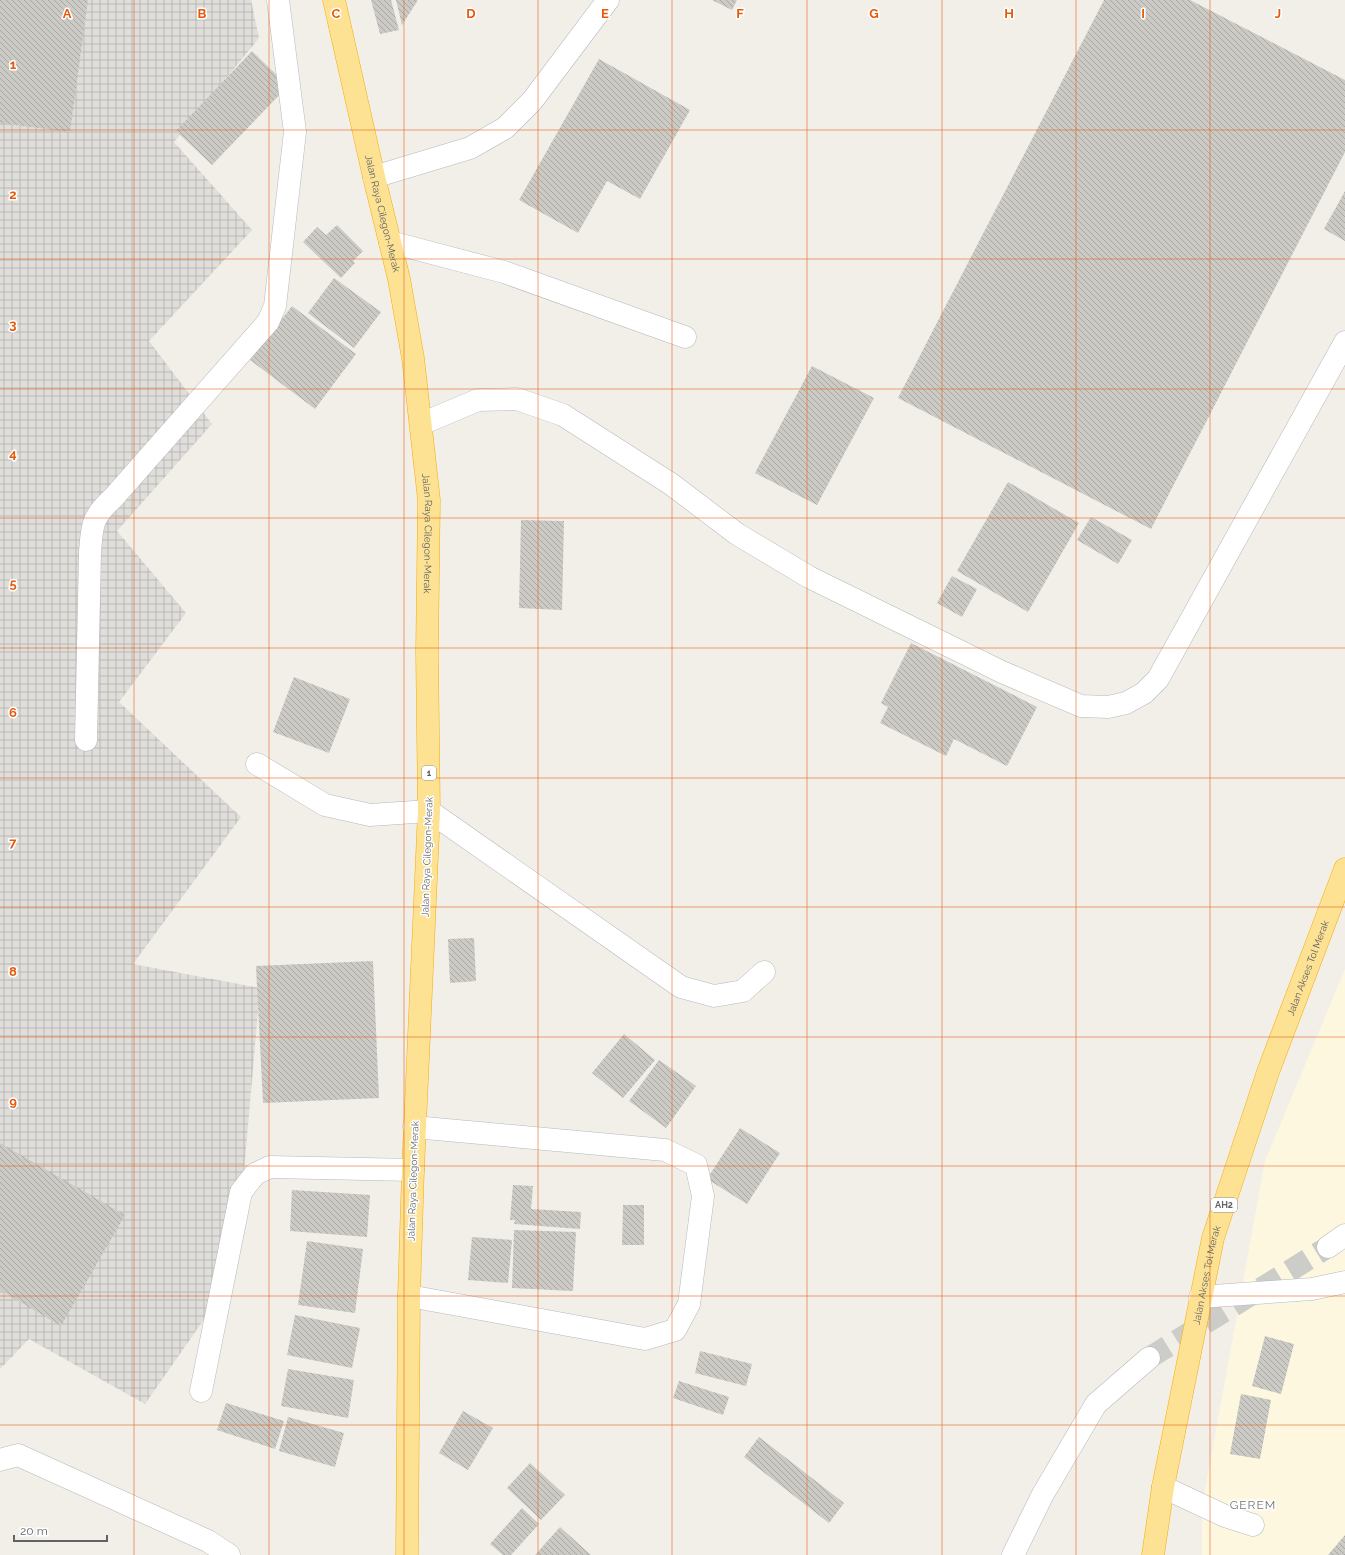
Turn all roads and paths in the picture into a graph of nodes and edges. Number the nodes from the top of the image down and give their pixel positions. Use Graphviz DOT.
graph roads {
  1 [pos="278,0"];
  2 [pos="334,0"];
  3 [pos="608,0"];
  4 [pos="374,177"];
  5 [pos="390,242"];
  6 [pos="685,336"];
  7 [pos="1345,342"];
  8 [pos="421,424"];
  9 [pos="86,740"];
  10 [pos="257,764"];
  11 [pos="430,811"];
  12 [pos="1345,869"];
  13 [pos="764,972"];
  14 [pos="414,1127"];
  15 [pos="413,1170"];
  16 [pos="1345,1282"];
  17 [pos="409,1296"];
  18 [pos="1200,1296"];
  19 [pos="1149,1358"];
  20 [pos="201,1391"];
  21 [pos="0,1460"];
  22 [pos="1162,1487"];
  23 [pos="1253,1525"];
  24 [pos="228,1555"];
  25 [pos="407,1555"];
  26 [pos="1013,1555"];
  27 [pos="1153,1555"];
  1 -- 9 [label="street"];
  2 -- 4 [label="highway, Jalan Raya Cilegon-Merak / 1"];
  3 -- 4 [label="street"];
  4 -- 5 [label="highway, Jalan Raya Cilegon-Merak / 1"];
  5 -- 6 [label="street"];
  5 -- 8 [label="highway, Jalan Raya Cilegon-Merak / 1"];
  7 -- 8 [label="street"];
  8 -- 11 [label="highway, Jalan Raya Cilegon-Merak / 1"];
  10 -- 11 [label="street"];
  11 -- 13 [label="street"];
  11 -- 14 [label="highway, Jalan Raya Cilegon-Merak / 1"];
  12 -- 18 [label="highway, Jalan Akses Tol Merak / AH2"];
  14 -- 15 [label="highway, Jalan Raya Cilegon-Merak / 1"];
  14 -- 17 [label="street"];
  15 -- 17 [label="highway, Jalan Raya Cilegon-Merak / 1"];
  15 -- 20 [label="street"];
  16 -- 18 [label="street"];
  17 -- 25 [label="highway, Jalan Raya Cilegon-Merak / 1"];
  18 -- 22 [label="highway, Jalan Akses Tol Merak / AH2"];
  19 -- 26 [label="street"];
  21 -- 24 [label="street"];
  22 -- 23 [label="street"];
  22 -- 27 [label="highway, Jalan Akses Tol Merak / AH2"];
}
